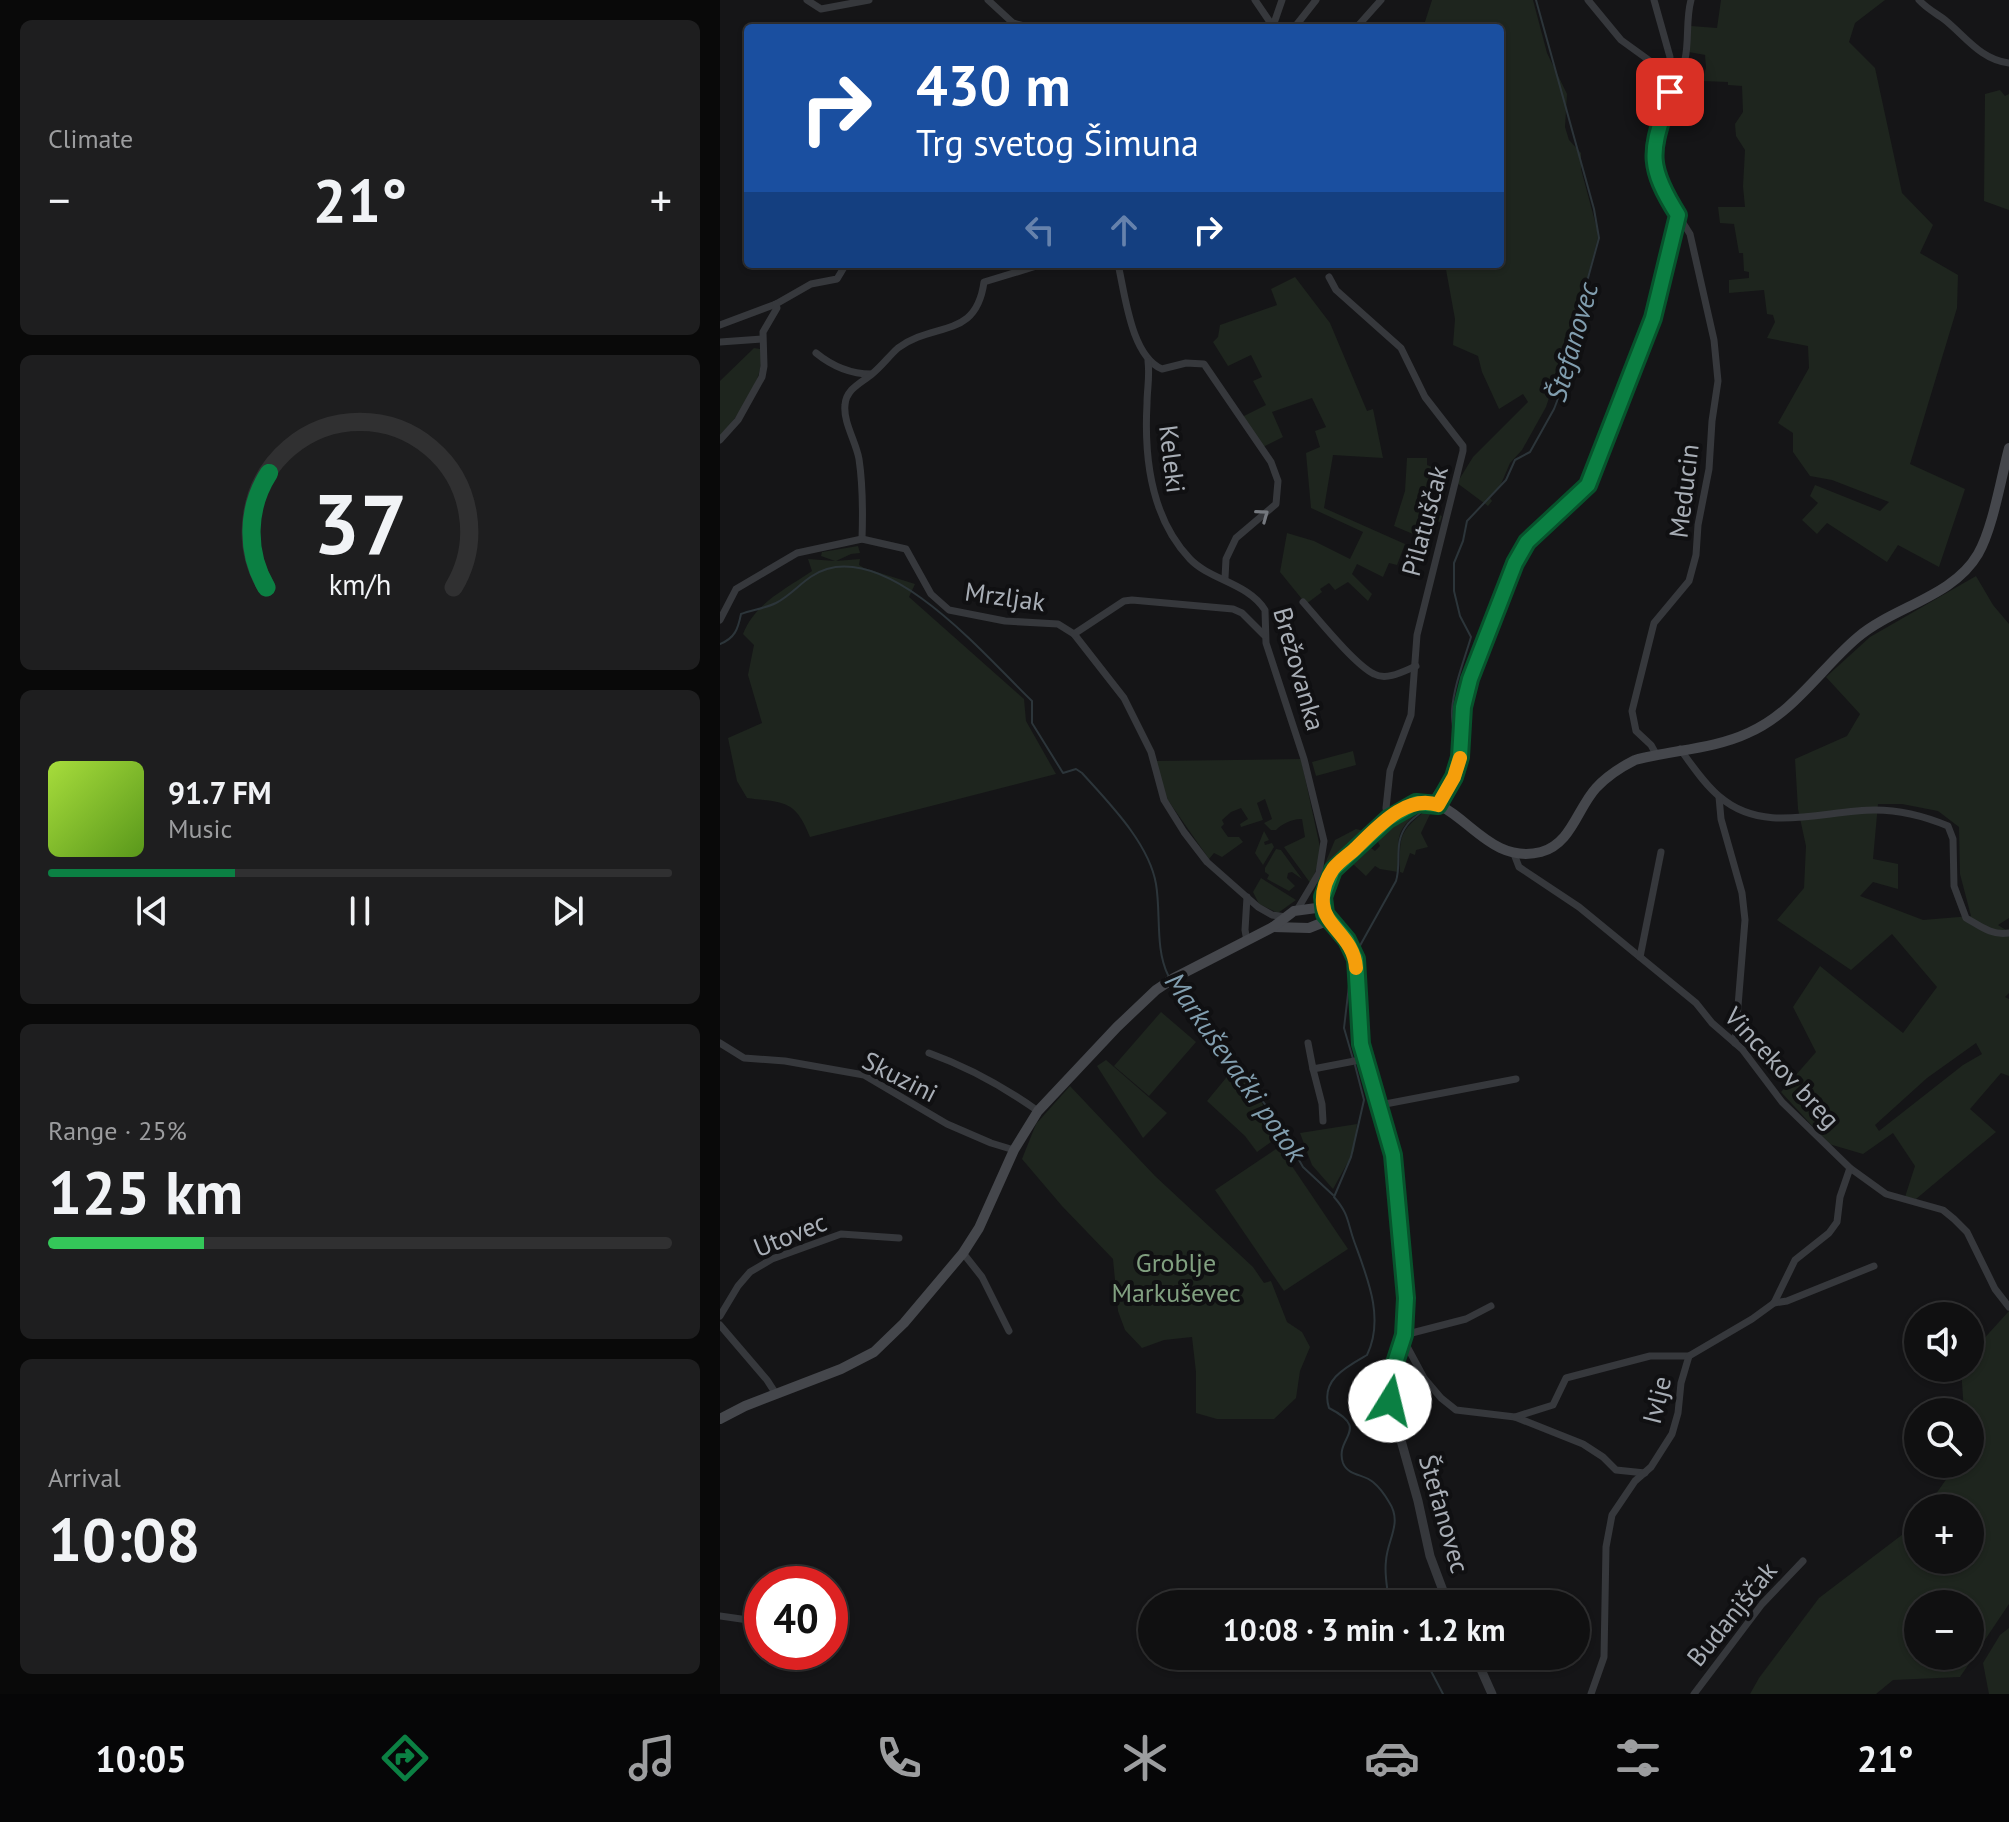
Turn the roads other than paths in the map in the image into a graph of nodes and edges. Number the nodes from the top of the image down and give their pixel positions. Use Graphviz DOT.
graph roads {
  1 [pos="807,0"];
  2 [pos="869,0"];
  3 [pos="988,0"];
  4 [pos="1255,0"];
  5 [pos="1282,0"];
  6 [pos="1316,0"];
  7 [pos="1381,0"];
  8 [pos="1588,0"];
  9 [pos="1654,0"];
  10 [pos="1691,0"];
  11 [pos="1919,0"];
  12 [pos="1017,24"];
  13 [pos="1272,24"];
  14 [pos="1275,24"];
  15 [pos="1297,24"];
  16 [pos="1360,24"];
  17 [pos="2009,63"];
  18 [pos="1668,74"];
  19 [pos="1671,84"];
  20 [pos="1678,215"];
  21 [pos="844,268"];
  22 [pos="1030,268"];
  23 [pos="1119,268"];
  24 [pos="1329,277"];
  25 [pos="776,304"];
  26 [pos="720,325"];
  27 [pos="762,339"];
  28 [pos="720,342"];
  29 [pos="816,353"];
  30 [pos="1148,361"];
  31 [pos="873,373"];
  32 [pos="720,440"];
  33 [pos="2009,448"];
  34 [pos="862,539"];
  35 [pos="1225,578"];
  36 [pos="1303,602"];
  37 [pos="720,620"];
  38 [pos="1074,634"];
  39 [pos="1264,635"];
  40 [pos="1416,666"];
  41 [pos="1680,749"];
  42 [pos="1656,754"];
  43 [pos="1719,797"];
  44 [pos="1432,803"];
  45 [pos="1388,819"];
  46 [pos="1661,852"];
  47 [pos="1514,854"];
  48 [pos="1247,897"];
  49 [pos="1324,907"];
  50 [pos="1292,913"];
  51 [pos="1329,920"];
  52 [pos="1273,927"];
  53 [pos="1296,929"];
  54 [pos="2009,933"];
  55 [pos="1247,941"];
  56 [pos="1640,957"];
  57 [pos="720,1043"];
  58 [pos="1308,1043"];
  59 [pos="1735,1043"];
  60 [pos="929,1053"];
  61 [pos="1362,1059"];
  62 [pos="1313,1069"];
  63 [pos="1516,1079"];
  64 [pos="1380,1105"];
  65 [pos="1038,1111"];
  66 [pos="1323,1121"];
  67 [pos="1014,1150"];
  68 [pos="1850,1168"];
  69 [pos="899,1238"];
  70 [pos="963,1253"];
  71 [pos="1874,1266"];
  72 [pos="1774,1303"];
  73 [pos="1491,1306"];
  74 [pos="2009,1307"];
  75 [pos="720,1316"];
  76 [pos="720,1325"];
  77 [pos="1009,1331"];
  78 [pos="1404,1337"];
  79 [pos="1689,1356"];
  80 [pos="776,1394"];
  81 [pos="1515,1417"];
  82 [pos="720,1419"];
  83 [pos="1645,1473"];
  84 [pos="1803,1561"];
  85 [pos="1443,1590"];
  86 [pos="720,1616"];
  87 [pos="744,1619"];
  88 [pos="1481,1670"];
  89 [pos="1492,1694"];
  90 [pos="1591,1694"];
  91 [pos="1694,1694"];
  1 -- 2 [label="street"];
  3 -- 12 [label="street"];
  4 -- 13 [label="street"];
  5 -- 14 [label="street"];
  6 -- 15 [label="street"];
  7 -- 16 [label="street"];
  8 -- 18 [label="street"];
  9 -- 18 [label="street"];
  10 -- 19 [label="street, Meducin"];
  11 -- 17 [label="street"];
  18 -- 19 [label="street"];
  19 -- 20 [label="street, Meducin"];
  20 -- 42 [label="street, Meducin"];
  20 -- 44 [label="street"];
  21 -- 25 [label="street"];
  22 -- 31 [label="street"];
  23 -- 30 [label="street"];
  24 -- 40 [label="street, Pilatuščak"];
  25 -- 26 [label="street"];
  25 -- 27 [label="street"];
  27 -- 28 [label="street"];
  27 -- 32 [label="street"];
  29 -- 31 [label="street"];
  30 -- 35 [label="street, Keleki"];
  35 -- 30 [label="street, one-way"];
  31 -- 34 [label="street"];
  33 -- 41 [label="main road"];
  34 -- 37 [label="street, Mrzljak"];
  34 -- 38 [label="street, Mrzljak"];
  35 -- 39 [label="street, Brežovanka"];
  36 -- 40 [label="street"];
  38 -- 39 [label="street"];
  38 -- 48 [label="street, Mrzljak"];
  39 -- 50 [label="street, Brežovanka"];
  40 -- 45 [label="street, Pilatuščak"];
  41 -- 42 [label="main road"];
  41 -- 43 [label="street"];
  42 -- 47 [label="main road"];
  43 -- 54 [label="street"];
  43 -- 59 [label="street"];
  44 -- 45 [label="main road"];
  44 -- 47 [label="main road"];
  45 -- 49 [label="main road"];
  46 -- 56 [label="street"];
  47 -- 56 [label="street, Vincekov breg"];
  48 -- 50 [label="street, Mrzljak"];
  48 -- 55 [label="street"];
  49 -- 50 [label="main road"];
  49 -- 51 [label="main road"];
  50 -- 52 [label="main road"];
  50 -- 53 [label="main road"];
  51 -- 53 [label="main road"];
  51 -- 61 [label="street, Štefanovec"];
  52 -- 53 [label="main road"];
  52 -- 55 [label="main road"];
  55 -- 65 [label="main road"];
  56 -- 59 [label="street, Vincekov breg"];
  57 -- 67 [label="street, Skuzini"];
  58 -- 62 [label="street"];
  59 -- 68 [label="street, Vincekov breg"];
  60 -- 65 [label="street"];
  61 -- 62 [label="street"];
  61 -- 64 [label="street, Štefanovec"];
  62 -- 66 [label="street"];
  63 -- 64 [label="street"];
  64 -- 78 [label="street, Štefanovec"];
  65 -- 67 [label="main road"];
  67 -- 70 [label="main road"];
  68 -- 72 [label="street, Ivlje"];
  68 -- 74 [label="street, Vincekov breg"];
  69 -- 75 [label="street, Utovec"];
  70 -- 77 [label="street"];
  70 -- 80 [label="main road"];
  71 -- 72 [label="street"];
  72 -- 79 [label="street, Ivlje"];
  73 -- 78 [label="street"];
  76 -- 80 [label="street"];
  78 -- 81 [label="street"];
  78 -- 85 [label="street, Štefanovec"];
  79 -- 81 [label="street"];
  79 -- 83 [label="street, Ivlje"];
  80 -- 82 [label="main road"];
  81 -- 83 [label="street"];
  83 -- 90 [label="street, Ivlje"];
  84 -- 91 [label="street, Budanjščak"];
  86 -- 87 [label="street"];
  88 -- 89 [label="street"];
}
